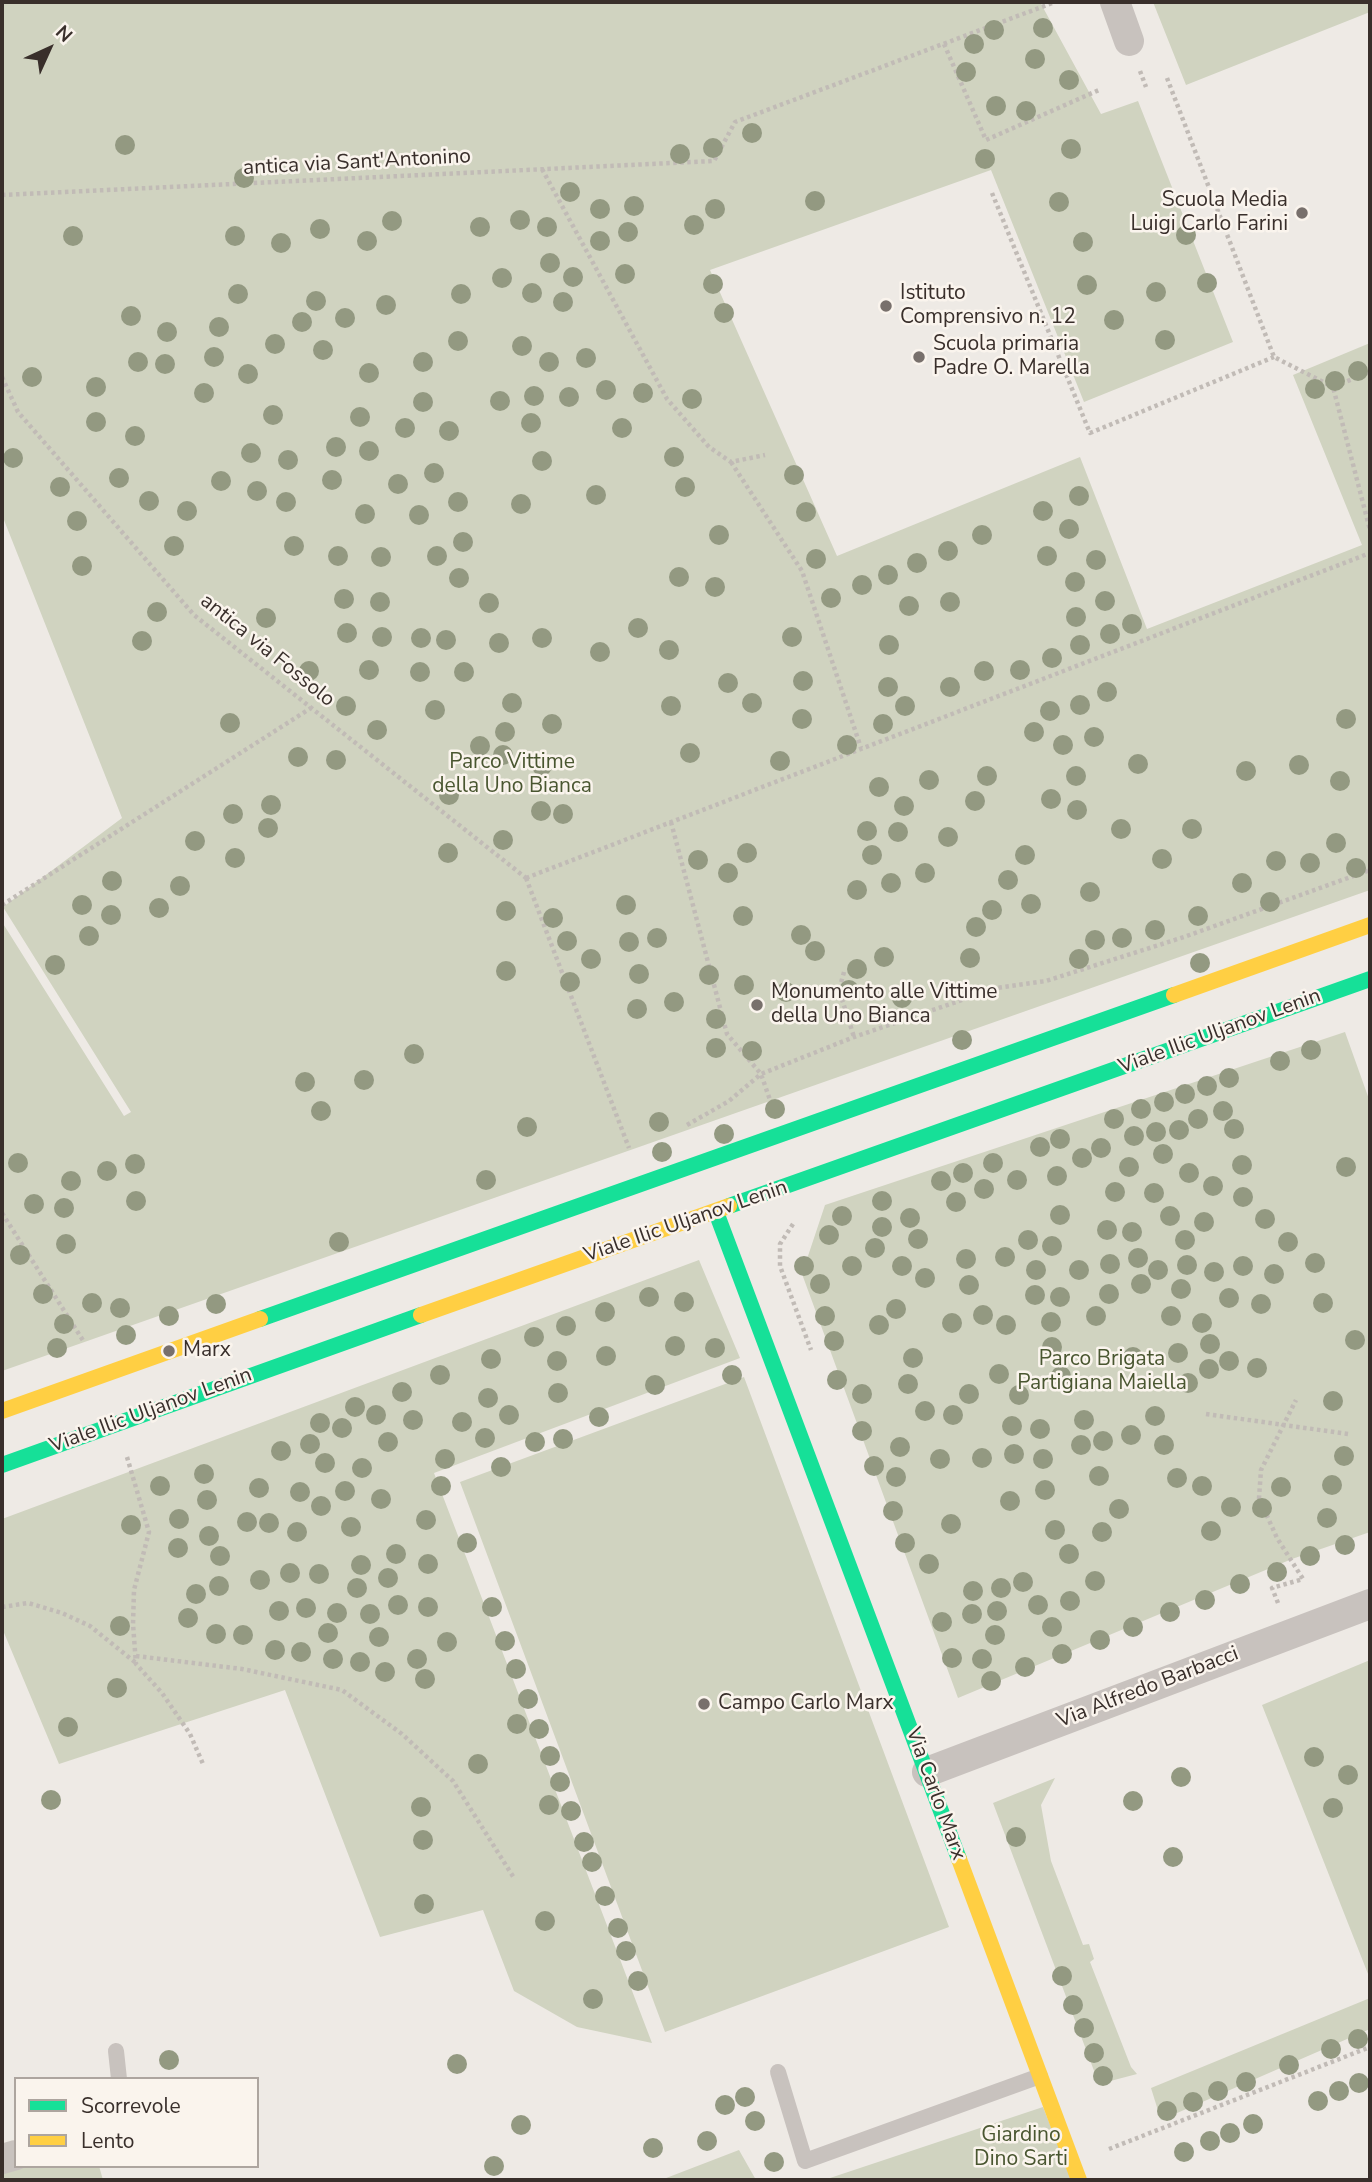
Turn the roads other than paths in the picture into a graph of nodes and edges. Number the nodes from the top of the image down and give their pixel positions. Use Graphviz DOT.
graph roads {
  1 [pos="1115,2"];
  2 [pos="1129,41"];
  3 [pos="1370,925"];
  4 [pos="1370,979"];
  5 [pos="716,1212"];
  6 [pos="2,1411"];
  7 [pos="2,1465"];
  8 [pos="1370,1604"];
  9 [pos="926,1772"];
  10 [pos="116,2051"];
  11 [pos="778,2073"];
  12 [pos="1040,2076"];
  13 [pos="118,2077"];
  14 [pos="1079,2180"];
  1 -- 2 [label="street"];
  3 -- 6 [label="main road"];
  4 -- 5 [label="main road, Viale Ilic Uljanov Lenin"];
  5 -- 7 [label="main road, Viale Ilic Uljanov Lenin"];
  5 -- 9 [label="main road, Via Carlo Marx"];
  8 -- 9 [label="street, Via Alfredo Barbacci"];
  9 -- 12 [label="main road, Via Carlo Marx"];
  10 -- 13 [label="lane"];
  11 -- 12 [label="lane"];
  12 -- 14 [label="main road, Via Carlo Marx"];
}
